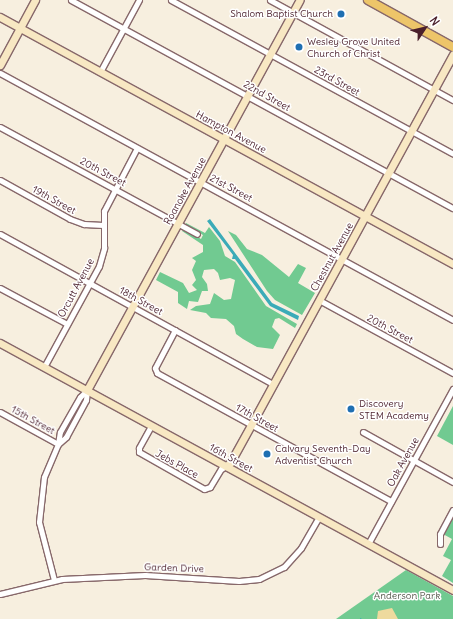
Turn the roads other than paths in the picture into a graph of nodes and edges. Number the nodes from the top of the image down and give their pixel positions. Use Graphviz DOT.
graph roads {
  1 [pos="35,0"];
  2 [pos="72,0"];
  3 [pos="139,0"];
  4 [pos="171,0"];
  5 [pos="270,0"];
  6 [pos="300,0"];
  7 [pos="368,0"];
  8 [pos="294,13"];
  9 [pos="0,17"];
  10 [pos="20,28"];
  11 [pos="124,28"];
  12 [pos="453,46"];
  13 [pos="271,54"];
  14 [pos="453,55"];
  15 [pos="0,65"];
  16 [pos="100,72"];
  17 [pos="0,73"];
  18 [pos="434,89"];
  19 [pos="248,96"];
  20 [pos="453,100"];
  21 [pos="0,127"];
  22 [pos="411,131"];
  23 [pos="224,140"];
  24 [pos="137,148"];
  25 [pos="453,154"];
  26 [pos="389,172"];
  27 [pos="0,180"];
  28 [pos="201,183"];
  29 [pos="115,189"];
  30 [pos="453,208"];
  31 [pos="365,216"];
  32 [pos="179,224"];
  33 [pos="102,225"];
  34 [pos="0,234"];
  35 [pos="197,234"];
  36 [pos="342,259"];
  37 [pos="453,264"];
  38 [pos="90,283"];
  39 [pos="0,288"];
  40 [pos="319,300"];
  41 [pos="133,307"];
  42 [pos="453,320"];
  43 [pos="67,324"];
  44 [pos="175,330"];
  45 [pos="0,343"];
  46 [pos="44,367"];
  47 [pos="453,373"];
  48 [pos="273,384"];
  49 [pos="453,389"];
  50 [pos="87,390"];
  51 [pos="0,412"];
  52 [pos="251,425"];
  53 [pos="152,426"];
  54 [pos="363,432"];
  55 [pos="58,444"];
  56 [pos="414,460"];
  57 [pos="226,466"];
  58 [pos="453,482"];
  59 [pos="391,502"];
  60 [pos="453,510"];
  61 [pos="319,517"];
  62 [pos="368,544"];
  63 [pos="440,544"];
  64 [pos="54,580"];
  65 [pos="453,590"];
  66 [pos="0,594"];
  1 -- 10 [label="street"];
  2 -- 11 [label="street, 22nd Street"];
  3 -- 11 [label="street"];
  4 -- 13 [label="street, 23rd Street"];
  5 -- 8 [label="street"];
  6 -- 8 [label="street, Roanoke Avenue"];
  7 -- 12 [label="main road"];
  8 -- 13 [label="street, Roanoke Avenue"];
  8 -- 18 [label="street"];
  9 -- 10 [label="street, Hampton Avenue"];
  10 -- 15 [label="street"];
  10 -- 16 [label="street, Hampton Avenue"];
  11 -- 16 [label="street"];
  11 -- 19 [label="street, 22nd Street"];
  13 -- 19 [label="street, Roanoke Avenue"];
  13 -- 22 [label="street, 23rd Street"];
  14 -- 18 [label="street, Chestnut Avenue"];
  16 -- 23 [label="street, Hampton Avenue"];
  17 -- 24 [label="street, 21st Street"];
  18 -- 20 [label="street"];
  18 -- 22 [label="street, Chestnut Avenue"];
  19 -- 23 [label="street, Roanoke Avenue"];
  19 -- 26 [label="street, 22nd Street"];
  21 -- 29 [label="street, 20th Street"];
  22 -- 25 [label="street, 23rd Street"];
  22 -- 26 [label="street, Chestnut Avenue"];
  23 -- 28 [label="street, Roanoke Avenue"];
  23 -- 31 [label="street, Hampton Avenue"];
  24 -- 28 [label="street, 21st Street"];
  24 -- 29 [label="street, Orcutt Avenue"];
  26 -- 30 [label="street, 22nd Street"];
  26 -- 31 [label="street, Chestnut Avenue"];
  27 -- 33 [label="street, 19th Street"];
  28 -- 32 [label="street, Roanoke Avenue"];
  28 -- 36 [label="street, 21st Street"];
  29 -- 32 [label="street, 20th Street"];
  29 -- 33 [label="street, Orcutt Avenue"];
  31 -- 36 [label="street, Chestnut Avenue"];
  31 -- 37 [label="street, Hampton Avenue"];
  32 -- 35 [label="street, 20th Street"];
  32 -- 41 [label="street, Roanoke Avenue"];
  33 -- 38 [label="street, Orcutt Avenue"];
  34 -- 38 [label="street, 18th Street"];
  36 -- 40 [label="street, Chestnut Avenue"];
  36 -- 42 [label="street, 21st Street"];
  38 -- 41 [label="street, 18th Street"];
  38 -- 43 [label="street, Orcutt Avenue"];
  39 -- 43 [label="street"];
  40 -- 47 [label="street, 20th Street"];
  40 -- 48 [label="street, Chestnut Avenue"];
  41 -- 44 [label="street, 18th Street"];
  41 -- 50 [label="street, Roanoke Avenue"];
  43 -- 46 [label="street, Orcutt Avenue"];
  44 -- 48 [label="street, 18th Street"];
  44 -- 52 [label="street, 17th Street"];
  45 -- 46 [label="street, 16th Street"];
  46 -- 50 [label="street, 16th Street"];
  48 -- 52 [label="street, Chestnut Avenue"];
  49 -- 56 [label="street, Oak Avenue"];
  50 -- 53 [label="street, 16th Street"];
  50 -- 55 [label="street, Roanoke Avenue"];
  51 -- 55 [label="street, 15th Street"];
  52 -- 57 [label="street, Chestnut Avenue"];
  52 -- 59 [label="street, 17th Street"];
  53 -- 57 [label="street, 16th Street"];
  53 -- 57 [label="street, Jebs Place"];
  54 -- 56 [label="street"];
  55 -- 64 [label="street, Roanoke Avenue"];
  56 -- 58 [label="street"];
  56 -- 59 [label="street, Oak Avenue"];
  57 -- 61 [label="street, 16th Street"];
  59 -- 62 [label="street, Oak Avenue"];
  60 -- 63 [label="street"];
  61 -- 62 [label="street, 16th Street"];
  61 -- 64 [label="street, Garden Drive"];
  62 -- 65 [label="street, 16th Street"];
  64 -- 66 [label="street, Garden Drive"];
}
